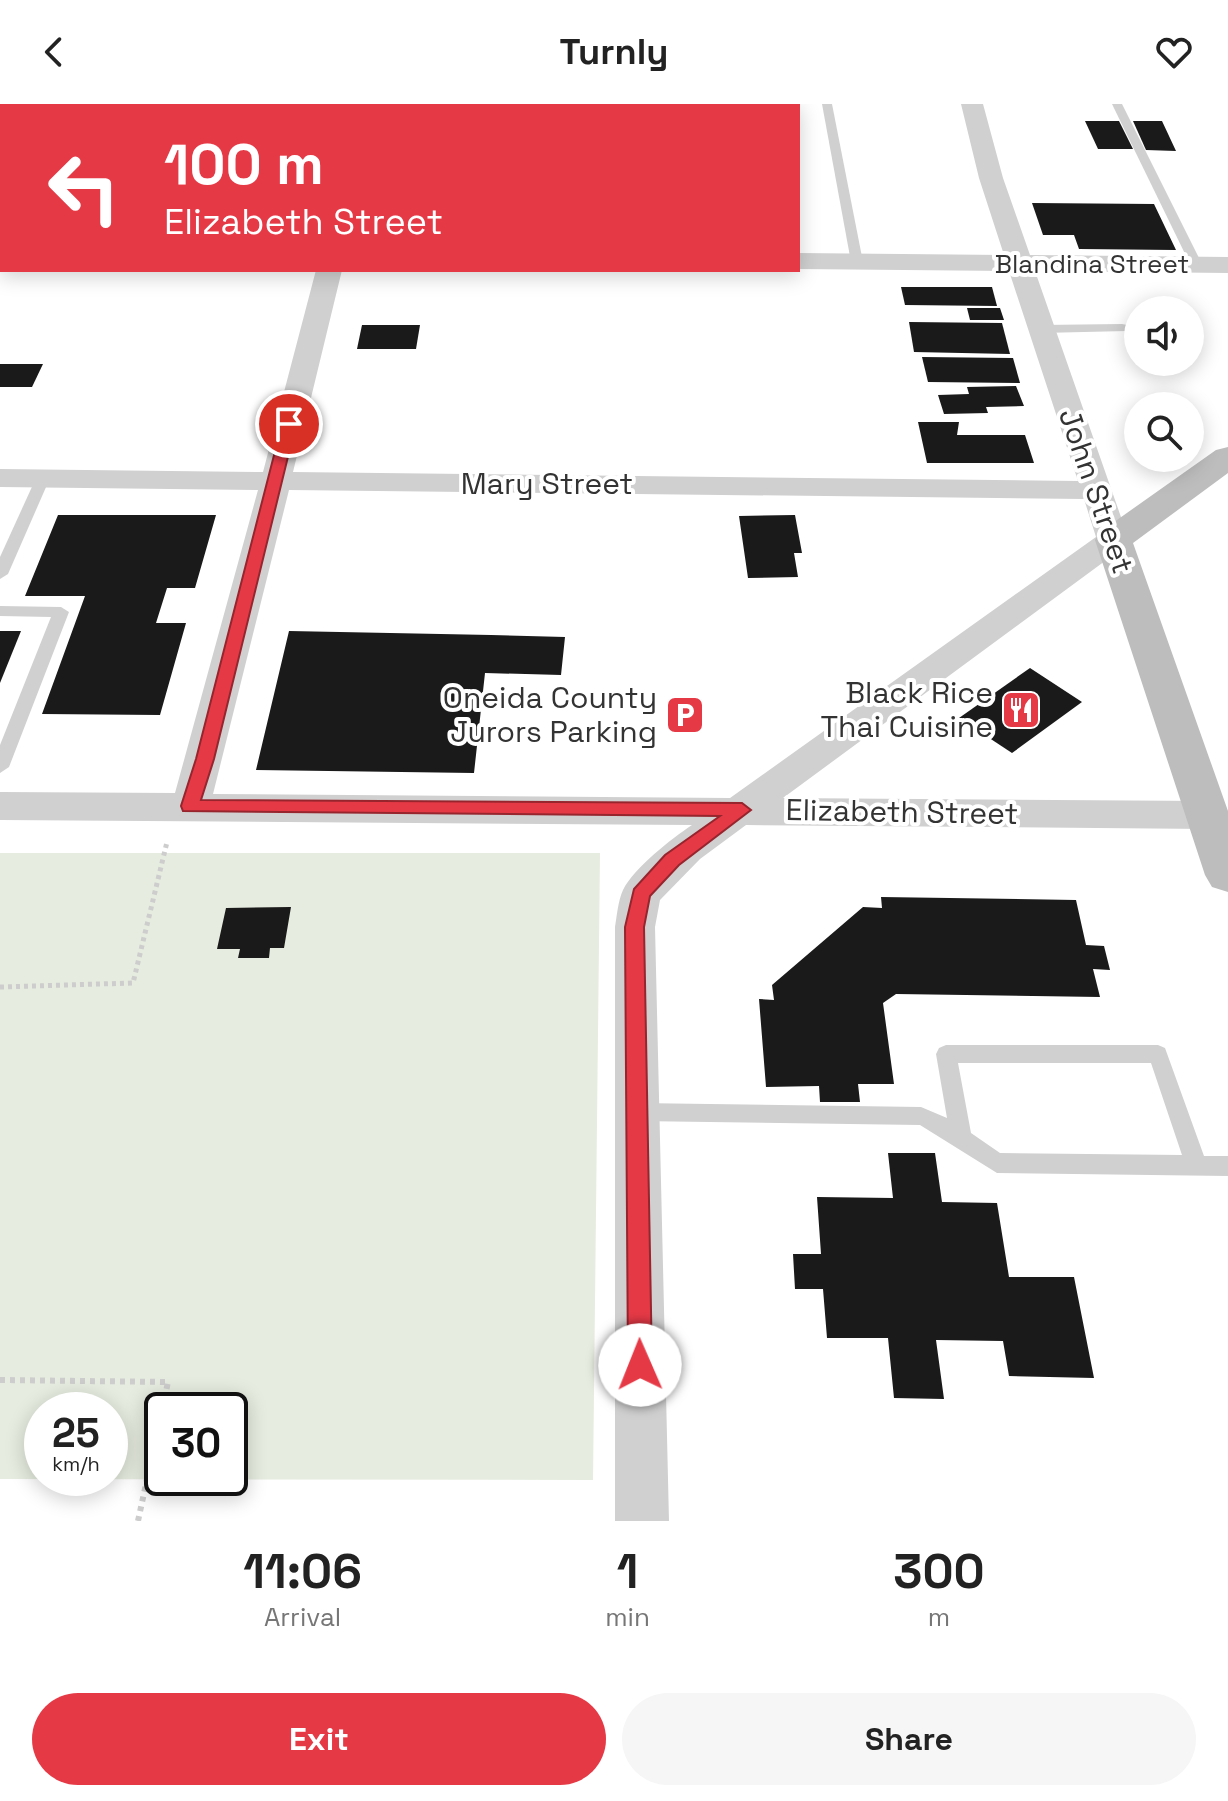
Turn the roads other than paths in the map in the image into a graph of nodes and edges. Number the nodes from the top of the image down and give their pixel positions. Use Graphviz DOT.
graph roads {
  1 [pos="827,104"];
  2 [pos="972,104"];
  3 [pos="1117,104"];
  4 [pos="800,261"];
  5 [pos="857,262"];
  6 [pos="1019,263"];
  7 [pos="1196,264"];
  8 [pos="1228,265"];
  9 [pos="328,272"];
  10 [pos="1040,323"];
  11 [pos="1120,323"];
  12 [pos="1228,457"];
  13 [pos="0,478"];
  14 [pos="43,478"];
  15 [pos="273,482"];
  16 [pos="1095,490"];
  17 [pos="1113,540"];
  18 [pos="0,574"];
  19 [pos="0,611"];
  20 [pos="0,767"];
  21 [pos="0,806"];
  22 [pos="183,806"];
  23 [pos="742,810"];
  24 [pos="1218,815"];
  25 [pos="1228,875"];
  26 [pos="637,1112"];
  27 [pos="961,1138"];
  28 [pos="1196,1165"];
  29 [pos="1228,1166"];
  30 [pos="642,1521"];
  1 -- 5 [label="lane"];
  2 -- 6 [label="street, John Street"];
  3 -- 7 [label="lane"];
  4 -- 5 [label="street"];
  5 -- 6 [label="street, Blandina Street"];
  6 -- 7 [label="street, Blandina Street"];
  6 -- 10 [label="street, John Street"];
  7 -- 8 [label="street, Blandina Street"];
  9 -- 15 [label="street"];
  10 -- 11 [label="lane"];
  10 -- 16 [label="street, John Street"];
  12 -- 17 [label="street"];
  13 -- 14 [label="street, Mary Street"];
  14 -- 15 [label="street, Mary Street"];
  14 -- 18 [label="lane"];
  15 -- 16 [label="street, Mary Street"];
  15 -- 22 [label="street"];
  16 -- 17 [label="street, John Street"];
  17 -- 23 [label="street"];
  17 -- 24 [label="street, John Street"];
  19 -- 20 [label="lane"];
  21 -- 22 [label="street, Elizabeth Street"];
  22 -- 23 [label="street, Elizabeth Street"];
  23 -- 24 [label="street, Elizabeth Street"];
  23 -- 26 [label="street"];
  24 -- 25 [label="street, John Street"];
  26 -- 27 [label="lane"];
  26 -- 30 [label="street"];
  27 -- 28 [label="lane"];
  27 -- 28 [label="lane"];
  28 -- 29 [label="lane"];
}
